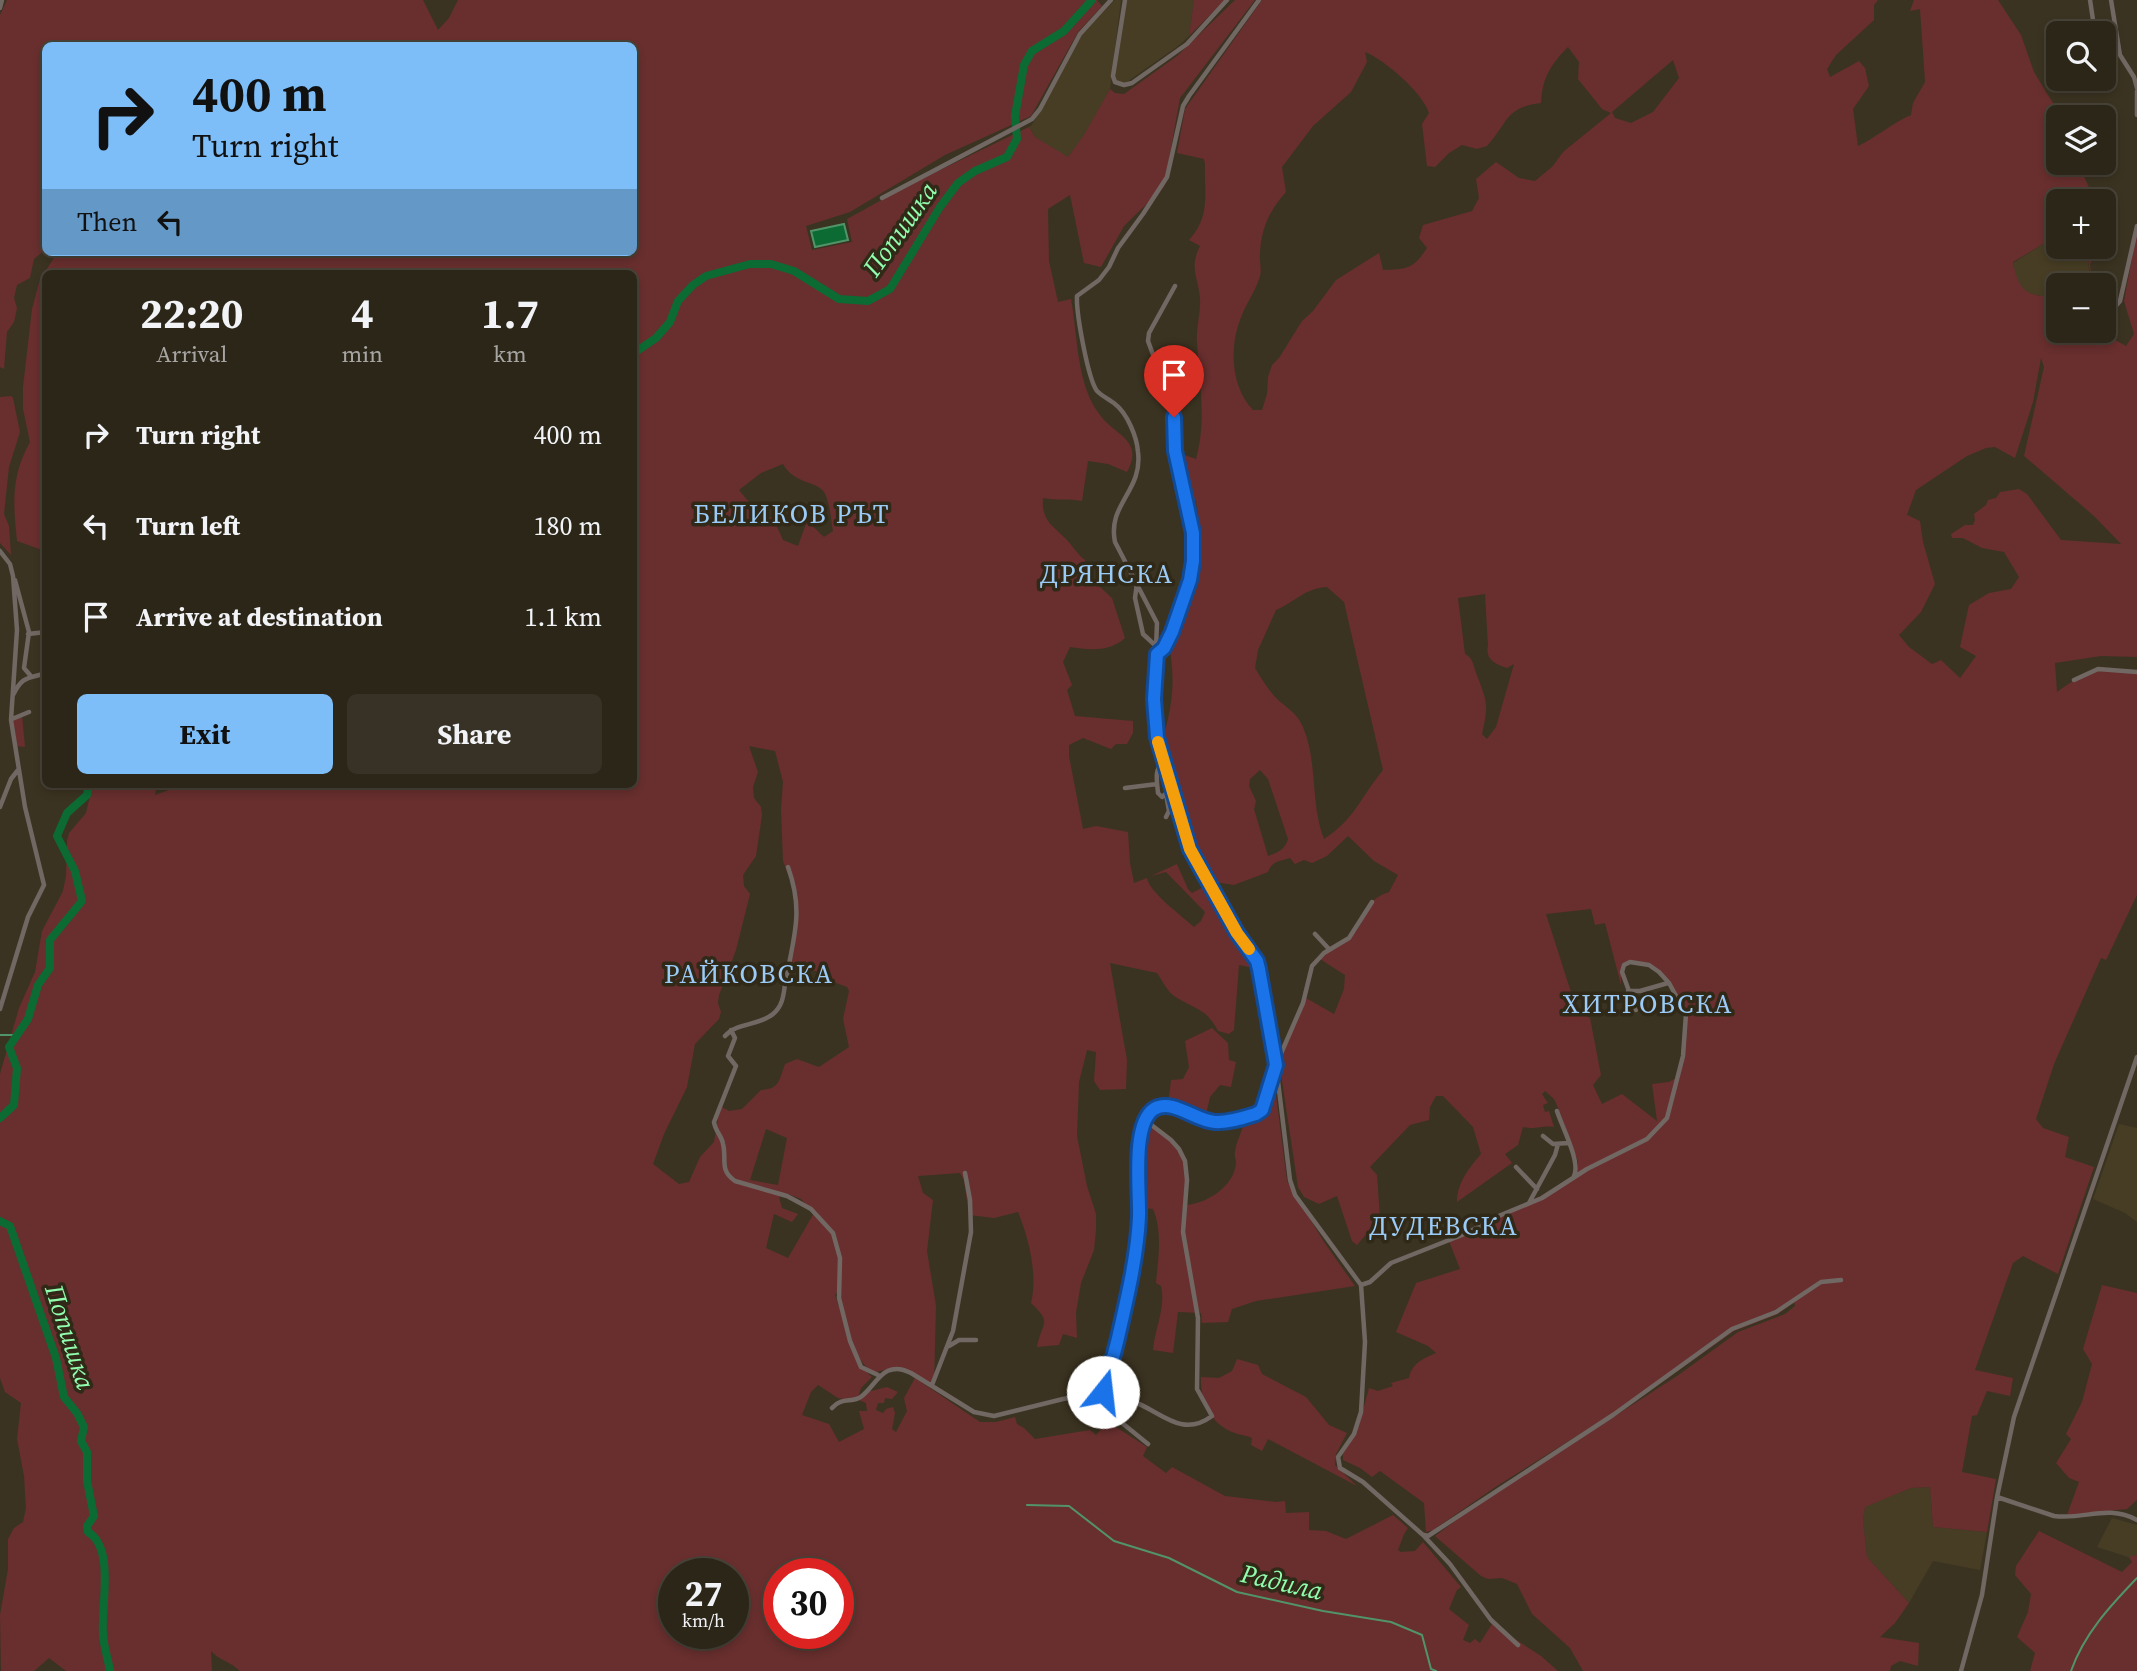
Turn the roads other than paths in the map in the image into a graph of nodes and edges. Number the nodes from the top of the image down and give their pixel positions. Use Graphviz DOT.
graph roads {
  1 [pos="2,0"];
  2 [pos="1111,0"];
  3 [pos="1125,0"];
  4 [pos="1227,0"];
  5 [pos="1259,0"];
  6 [pos="2090,0"];
  7 [pos="2111,0"];
  8 [pos="0,8"];
  9 [pos="2093,21"];
  10 [pos="2114,21"];
  11 [pos="2116,38"];
  12 [pos="2137,89"];
  13 [pos="2137,114"];
  14 [pos="882,198"];
  15 [pos="2137,226"];
  16 [pos="1175,286"];
  17 [pos="2116,306"];
  18 [pos="0,551"];
  19 [pos="13,576"];
  20 [pos="1137,582"];
  21 [pos="42,633"];
  22 [pos="28,635"];
  23 [pos="1157,651"];
  24 [pos="2137,672"];
  25 [pos="42,674"];
  26 [pos="30,675"];
  27 [pos="2074,680"];
  28 [pos="11,699"];
  29 [pos="29,712"];
  30 [pos="11,720"];
  31 [pos="1163,762"];
  32 [pos="18,769"];
  33 [pos="1157,784"];
  34 [pos="1125,788"];
  35 [pos="1171,788"];
  36 [pos="1166,794"];
  37 [pos="0,807"];
  38 [pos="1166,817"];
  39 [pos="788,867"];
  40 [pos="1372,902"];
  41 [pos="1315,934"];
  42 [pos="1329,949"];
  43 [pos="7,982"];
  44 [pos="1669,983"];
  45 [pos="0,989"];
  46 [pos="1628,991"];
  47 [pos="0,1009"];
  48 [pos="1636,1010"];
  49 [pos="731,1030"];
  50 [pos="725,1036"];
  51 [pos="2137,1057"];
  52 [pos="1276,1065"];
  53 [pos="1557,1111"];
  54 [pos="1145,1120"];
  55 [pos="1543,1136"];
  56 [pos="1568,1143"];
  57 [pos="1558,1144"];
  58 [pos="1516,1167"];
  59 [pos="965,1173"];
  60 [pos="1574,1177"];
  61 [pos="1538,1189"];
  62 [pos="1529,1203"];
  63 [pos="1841,1280"];
  64 [pos="1361,1285"];
  65 [pos="976,1339"];
  66 [pos="948,1346"];
  67 [pos="879,1376"];
  68 [pos="932,1385"];
  69 [pos="1104,1394"];
  70 [pos="832,1408"];
  71 [pos="1147,1444"];
  72 [pos="1997,1497"];
  73 [pos="2137,1520"];
  74 [pos="1423,1535"];
  75 [pos="1518,1645"];
  76 [pos="1961,1671"];
  1 -- 8 [label="street"];
  2 -- 14 [label="street"];
  3 -- 4 [label="street"];
  5 -- 20 [label="street"];
  6 -- 9 [label="street"];
  7 -- 10 [label="street"];
  11 -- 12 [label="street"];
  12 -- 13 [label="street"];
  15 -- 17 [label="street"];
  16 -- 23 [label="street"];
  18 -- 19 [label="street"];
  19 -- 22 [label="street"];
  19 -- 28 [label="street"];
  20 -- 23 [label="street"];
  20 -- 23 [label="street"];
  21 -- 22 [label="street"];
  22 -- 26 [label="street"];
  23 -- 31 [label="street"];
  24 -- 27 [label="street"];
  25 -- 26 [label="street"];
  26 -- 28 [label="street"];
  28 -- 30 [label="street"];
  29 -- 30 [label="street"];
  30 -- 32 [label="street"];
  31 -- 33 [label="street"];
  31 -- 35 [label="street"];
  32 -- 37 [label="street"];
  32 -- 43 [label="street"];
  33 -- 34 [label="street"];
  33 -- 36 [label="street"];
  35 -- 36 [label="street"];
  35 -- 52 [label="street"];
  36 -- 38 [label="street"];
  39 -- 49 [label="street"];
  40 -- 42 [label="street"];
  41 -- 42 [label="street"];
  42 -- 52 [label="street"];
  43 -- 45 [label="street"];
  43 -- 47 [label="street"];
  44 -- 46 [label="street"];
  44 -- 46 [label="street"];
  44 -- 60 [label="street"];
  46 -- 48 [label="street"];
  49 -- 50 [label="street"];
  49 -- 67 [label="street"];
  51 -- 72 [label="street"];
  52 -- 54 [label="street"];
  52 -- 64 [label="street"];
  53 -- 56 [label="street"];
  54 -- 69 [label="street"];
  54 -- 69 [label="street"];
  55 -- 57 [label="street"];
  56 -- 57 [label="street"];
  56 -- 60 [label="street"];
  57 -- 61 [label="street"];
  58 -- 61 [label="street"];
  59 -- 66 [label="street"];
  60 -- 62 [label="street"];
  61 -- 62 [label="street"];
  62 -- 64 [label="street"];
  63 -- 74 [label="street"];
  64 -- 74 [label="street"];
  65 -- 66 [label="street"];
  66 -- 68 [label="street"];
  67 -- 68 [label="street"];
  67 -- 70 [label="street"];
  68 -- 69 [label="street"];
  69 -- 71 [label="street"];
  72 -- 73 [label="street"];
  72 -- 76 [label="street"];
  74 -- 75 [label="street"];
}
